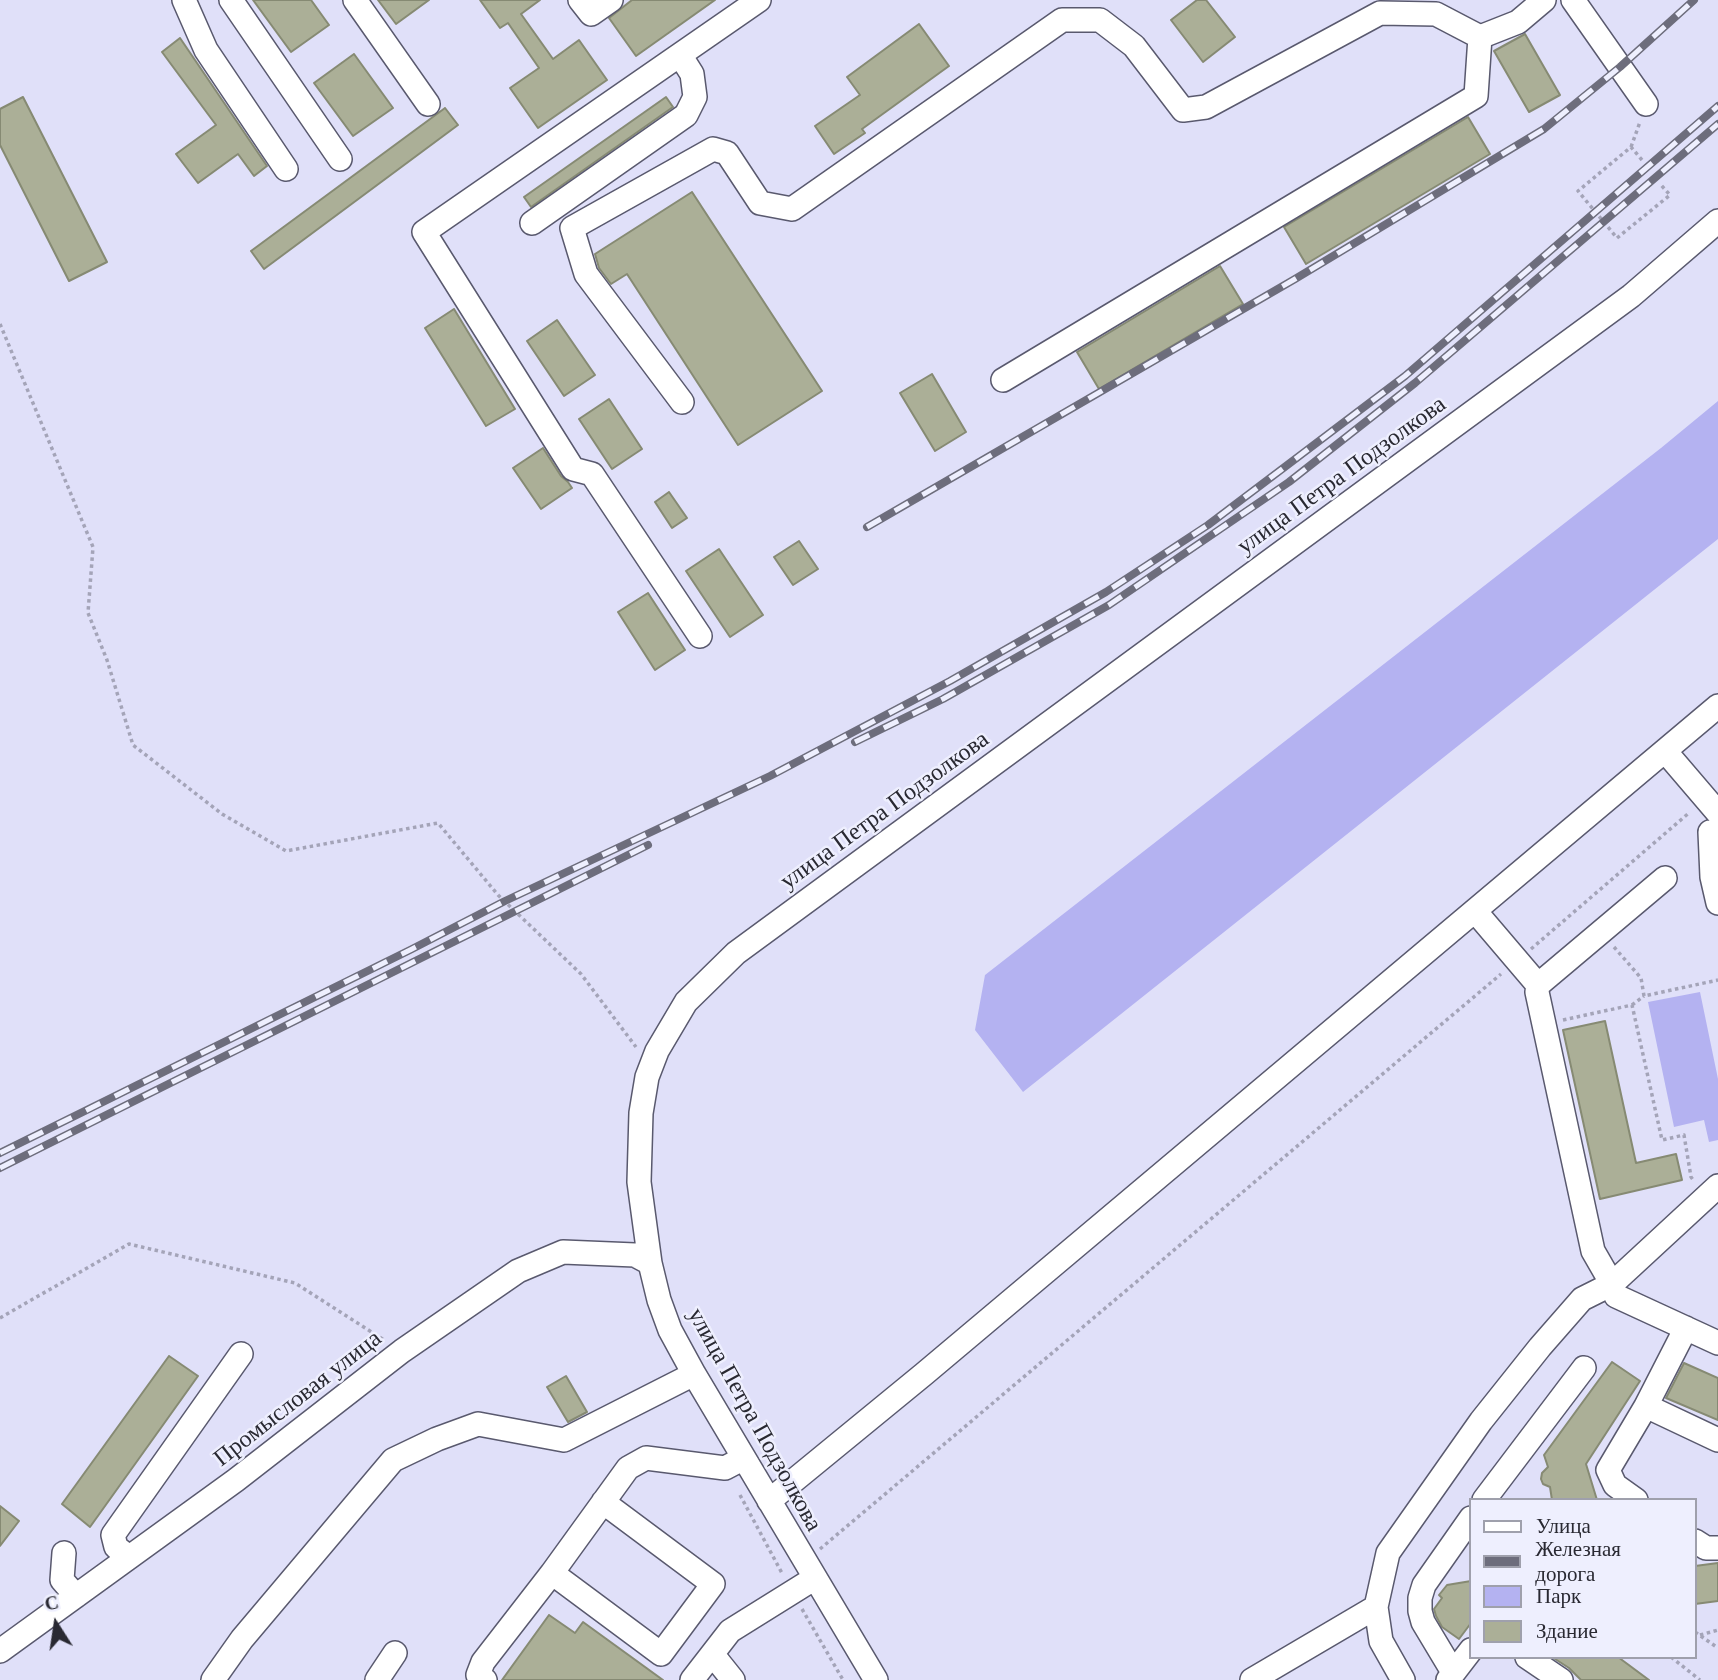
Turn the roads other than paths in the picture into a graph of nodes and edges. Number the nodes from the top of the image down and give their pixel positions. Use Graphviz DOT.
graph roads {
  1 [pos="184,0"];
  2 [pos="231,0"];
  3 [pos="355,0"];
  4 [pos="580,0"];
  5 [pos="611,0"];
  6 [pos="759,0"];
  7 [pos="1544,0"];
  8 [pos="1573,0"];
  9 [pos="1480,37"];
  10 [pos="680,55"];
  11 [pos="428,104"];
  12 [pos="1646,104"];
  13 [pos="340,159"];
  14 [pos="286,169"];
  15 [pos="1718,221"];
  16 [pos="532,223"];
  17 [pos="1003,380"];
  18 [pos="682,402"];
  19 [pos="700,636"];
  20 [pos="1718,706"];
  21 [pos="1665,751"];
  22 [pos="1711,822"];
  23 [pos="1665,878"];
  24 [pos="1718,903"];
  25 [pos="1475,911"];
  26 [pos="1538,985"];
  27 [pos="1718,1186"];
  28 [pos="649,1263"];
  29 [pos="1612,1284"];
  30 [pos="1686,1328"];
  31 [pos="1718,1343"];
  32 [pos="241,1354"];
  33 [pos="1584,1368"];
  34 [pos="694,1374"];
  35 [pos="1646,1406"];
  36 [pos="1718,1440"];
  37 [pos="744,1458"];
  38 [pos="1486,1498"];
  39 [pos="1633,1498"];
  40 [pos="769,1501"];
  41 [pos="603,1502"];
  42 [pos="1470,1519"];
  43 [pos="1697,1542"];
  44 [pos="1718,1548"];
  45 [pos="64,1553"];
  46 [pos="129,1557"];
  47 [pos="810,1570"];
  48 [pos="552,1573"];
  49 [pos="76,1596"];
  50 [pos="1377,1607"];
  51 [pos="0,1651"];
  52 [pos="1470,1651"];
  53 [pos="395,1653"];
  54 [pos="713,1655"];
  55 [pos="1530,1659"];
  56 [pos="1450,1676"];
  57 [pos="479,1678"];
  58 [pos="213,1680"];
  59 [pos="377,1680"];
  60 [pos="692,1680"];
  61 [pos="733,1680"];
  62 [pos="876,1680"];
  63 [pos="1252,1680"];
  64 [pos="1403,1680"];
  65 [pos="1560,1680"];
  1 -- 14 [label="street"];
  2 -- 13 [label="street"];
  3 -- 11 [label="street"];
  4 -- 5 [label="street"];
  6 -- 10 [label="street"];
  7 -- 9 [label="street"];
  8 -- 12 [label="street"];
  9 -- 17 [label="street"];
  9 -- 18 [label="street"];
  10 -- 16 [label="street"];
  10 -- 19 [label="street"];
  15 -- 28 [label="street, улица Петра Подзолкова"];
  20 -- 21 [label="street"];
  21 -- 22 [label="street"];
  21 -- 25 [label="street"];
  22 -- 24 [label="street"];
  23 -- 26 [label="street"];
  25 -- 26 [label="street"];
  25 -- 40 [label="street"];
  26 -- 29 [label="street"];
  27 -- 29 [label="street"];
  28 -- 34 [label="street, улица Петра Подзолкова"];
  28 -- 46 [label="street, Промысловая улица"];
  29 -- 30 [label="street"];
  29 -- 50 [label="street"];
  30 -- 31 [label="street"];
  30 -- 35 [label="street"];
  32 -- 46 [label="street"];
  33 -- 38 [label="street"];
  34 -- 37 [label="street, улица Петра Подзолкова"];
  34 -- 58 [label="street"];
  35 -- 36 [label="street"];
  35 -- 39 [label="street"];
  37 -- 40 [label="street, улица Петра Подзолкова"];
  37 -- 41 [label="street"];
  40 -- 47 [label="street, улица Петра Подзолкова"];
  41 -- 48 [label="street"];
  41 -- 48 [label="street"];
  42 -- 56 [label="street"];
  43 -- 44 [label="street"];
  45 -- 49 [label="street"];
  46 -- 49 [label="street, Промысловая улица"];
  47 -- 54 [label="street"];
  47 -- 62 [label="street, улица Петра Подзолкова"];
  48 -- 57 [label="street"];
  49 -- 51 [label="street, Промысловая улица"];
  50 -- 63 [label="street"];
  50 -- 64 [label="street"];
  52 -- 56 [label="street"];
  53 -- 59 [label="street"];
  54 -- 60 [label="street"];
  54 -- 61 [label="street"];
  55 -- 65 [label="street"];
}
